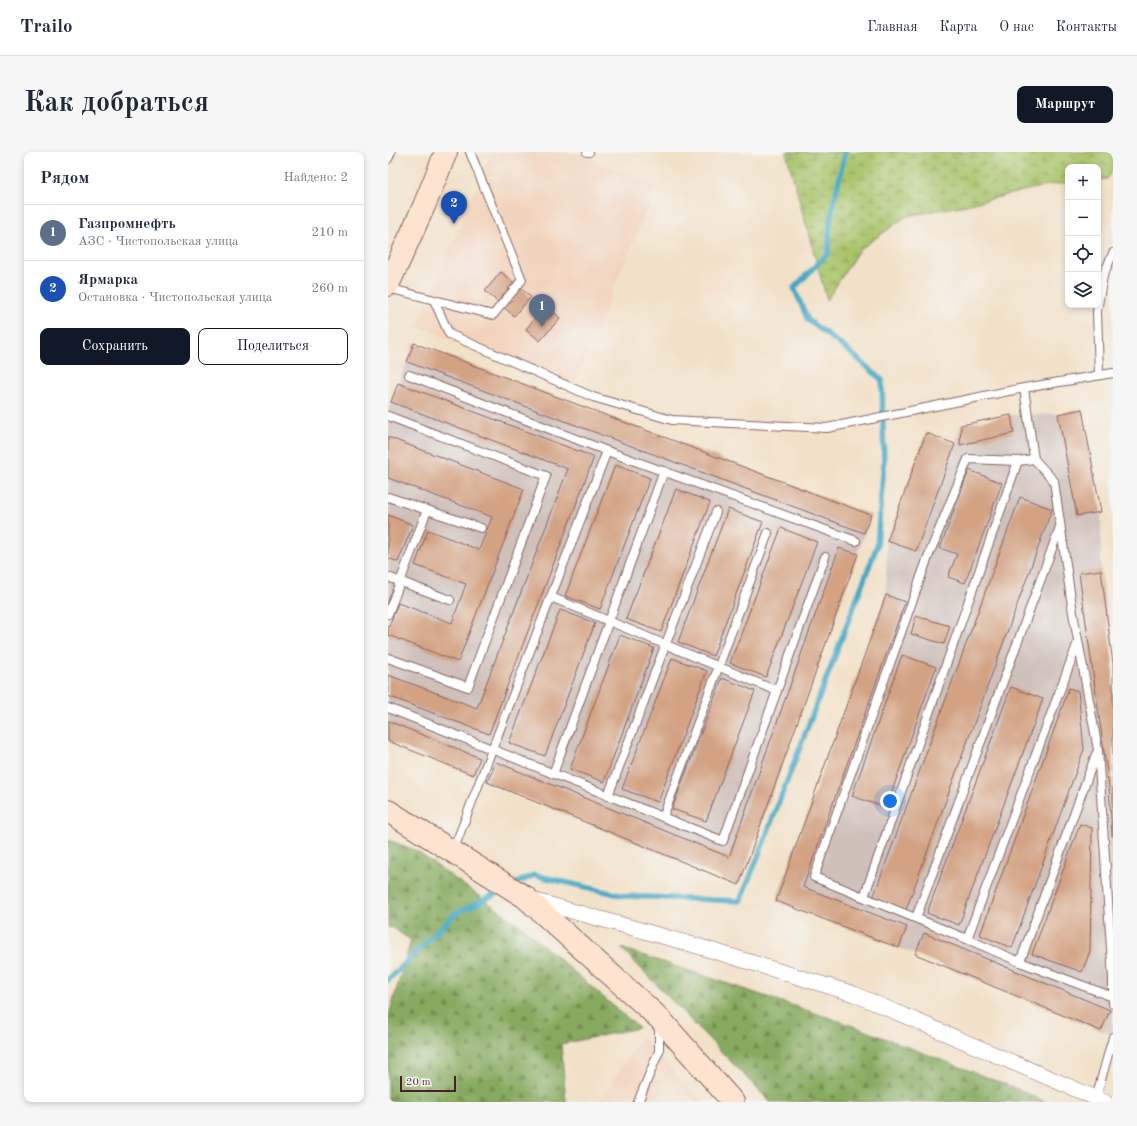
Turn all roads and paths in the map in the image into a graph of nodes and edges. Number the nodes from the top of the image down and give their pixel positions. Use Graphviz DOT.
graph roads {
  1 [pos="391,152"];
  2 [pos="446,152"];
  3 [pos="470,152"];
  4 [pos="388,158"];
  5 [pos="1113,254"];
  6 [pos="388,287"];
  7 [pos="1101,288"];
  8 [pos="434,300"];
  9 [pos="1098,308"];
  10 [pos="1113,373"];
  11 [pos="409,375"];
  12 [pos="1099,375"];
  13 [pos="1024,388"];
  14 [pos="388,416"];
  15 [pos="607,451"];
  16 [pos="1034,459"];
  17 [pos="1018,461"];
  18 [pos="664,471"];
  19 [pos="388,497"];
  20 [pos="427,510"];
  21 [pos="716,512"];
  22 [pos="1060,526"];
  23 [pos="481,528"];
  24 [pos="768,533"];
  25 [pos="856,541"];
  26 [pos="825,556"];
  27 [pos="388,578"];
  28 [pos="400,582"];
  29 [pos="551,597"];
  30 [pos="450,600"];
  31 [pos="388,614"];
  32 [pos="609,622"];
  33 [pos="1079,640"];
  34 [pos="666,645"];
  35 [pos="388,658"];
  36 [pos="718,667"];
  37 [pos="777,691"];
  38 [pos="388,708"];
  39 [pos="492,750"];
  40 [pos="1098,750"];
  41 [pos="553,774"];
  42 [pos="608,796"];
  43 [pos="388,811"];
  44 [pos="663,817"];
  45 [pos="452,852"];
  46 [pos="525,897"];
  47 [pos="864,897"];
  48 [pos="916,918"];
  49 [pos="966,939"];
  50 [pos="1020,962"];
  51 [pos="1113,997"];
  52 [pos="1113,1004"];
  53 [pos="659,1018"];
  54 [pos="1113,1037"];
  55 [pos="1100,1100"];
  56 [pos="638,1102"];
  57 [pos="733,1102"];
  1 -- 4 [label="lane"];
  2 -- 6 [label="main road"];
  3 -- 8 [label="lane"];
  5 -- 7 [label="lane"];
  6 -- 8 [label="lane"];
  8 -- 13 [label="lane"];
  9 -- 12 [label="lane"];
  10 -- 12 [label="lane"];
  11 -- 15 [label="lane"];
  12 -- 13 [label="lane"];
  13 -- 16 [label="lane"];
  14 -- 35 [label="lane"];
  15 -- 18 [label="lane"];
  15 -- 29 [label="lane"];
  16 -- 17 [label="lane"];
  16 -- 22 [label="lane"];
  17 -- 47 [label="lane"];
  17 -- 47 [label="lane"];
  18 -- 25 [label="lane"];
  18 -- 32 [label="lane"];
  19 -- 20 [label="lane"];
  20 -- 23 [label="lane"];
  20 -- 28 [label="lane"];
  21 -- 34 [label="lane"];
  22 -- 33 [label="lane"];
  22 -- 48 [label="lane"];
  24 -- 36 [label="lane"];
  26 -- 37 [label="lane"];
  27 -- 28 [label="lane"];
  28 -- 30 [label="lane"];
  28 -- 31 [label="lane"];
  29 -- 32 [label="lane"];
  29 -- 39 [label="lane"];
  32 -- 34 [label="lane"];
  32 -- 41 [label="lane"];
  33 -- 40 [label="lane"];
  33 -- 49 [label="lane"];
  34 -- 36 [label="lane"];
  34 -- 42 [label="lane"];
  36 -- 37 [label="lane"];
  36 -- 44 [label="lane"];
  37 -- 44 [label="lane"];
  38 -- 39 [label="lane"];
  39 -- 41 [label="lane"];
  39 -- 45 [label="lane"];
  40 -- 50 [label="lane"];
  40 -- 51 [label="lane"];
  41 -- 42 [label="lane"];
  42 -- 44 [label="lane"];
  43 -- 45 [label="main road"];
  45 -- 46 [label="main road"];
  46 -- 53 [label="main road"];
  46 -- 55 [label="street"];
  47 -- 48 [label="lane"];
  48 -- 49 [label="lane"];
  49 -- 50 [label="lane"];
  50 -- 51 [label="lane"];
  51 -- 52 [label="lane"];
  53 -- 56 [label="lane"];
  53 -- 57 [label="main road"];
  54 -- 55 [label="lane"];
}
